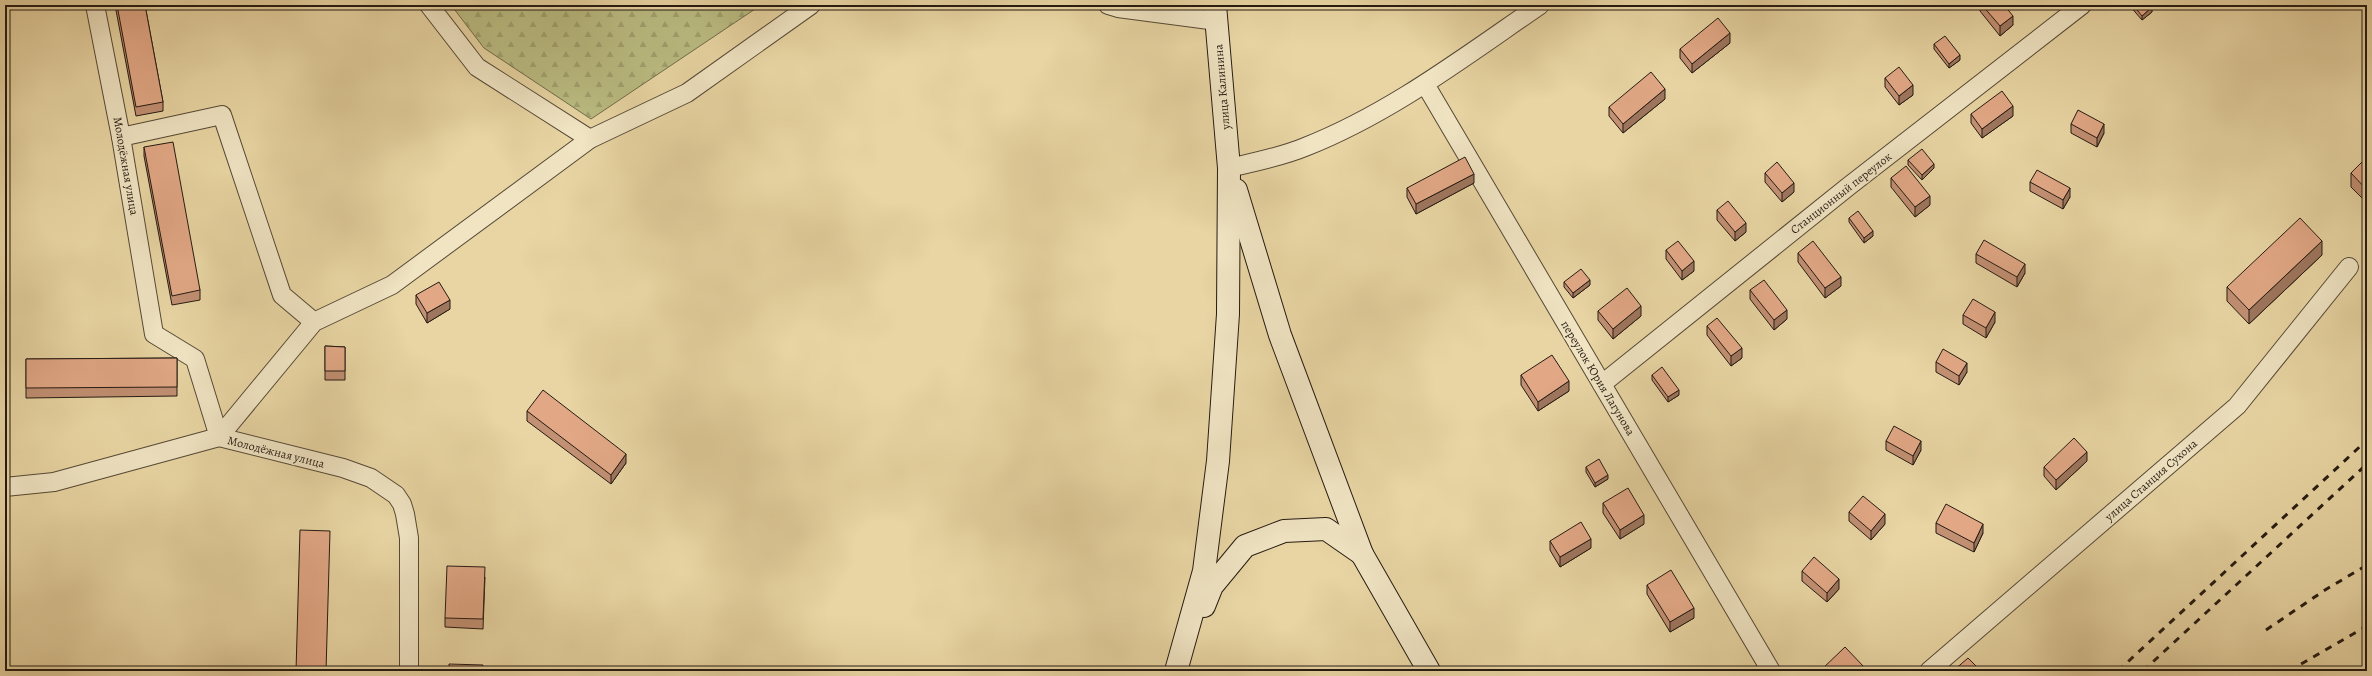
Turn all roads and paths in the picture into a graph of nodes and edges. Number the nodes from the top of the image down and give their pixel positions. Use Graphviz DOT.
graph roads {
  1 [pos="95,5"];
  2 [pos="429,5"];
  3 [pos="811,5"];
  4 [pos="1108,5"];
  5 [pos="1540,5"];
  6 [pos="2082,5"];
  7 [pos="1216,13"];
  8 [pos="1425,84"];
  9 [pos="121,137"];
  10 [pos="590,139"];
  11 [pos="1229,168"];
  12 [pos="2348,267"];
  13 [pos="314,322"];
  14 [pos="1602,384"];
  15 [pos="218,437"];
  16 [pos="5,487"];
  17 [pos="1362,554"];
  18 [pos="409,671"];
  19 [pos="1177,671"];
  20 [pos="1430,671"];
  21 [pos="1771,671"];
  22 [pos="1929,671"];
  1 -- 9 [label="street, Молодёжная улица"];
  2 -- 10 [label="street"];
  3 -- 10 [label="street"];
  4 -- 7 [label="street"];
  5 -- 8 [label="street"];
  6 -- 14 [label="street, Станционный переулок"];
  7 -- 11 [label="street, улица Калинина"];
  8 -- 11 [label="street"];
  8 -- 14 [label="street, переулок Юрия Лагунова"];
  9 -- 13 [label="street"];
  9 -- 15 [label="street, Молодёжная улица"];
  10 -- 13 [label="street"];
  11 -- 17 [label="street"];
  11 -- 19 [label="street"];
  12 -- 22 [label="street, улица Станция Сухона"];
  13 -- 15 [label="street"];
  14 -- 21 [label="street, переулок Юрия Лагунова"];
  15 -- 16 [label="street"];
  15 -- 18 [label="street, Молодёжная улица"];
  17 -- 19 [label="street"];
  17 -- 20 [label="street"];
}
